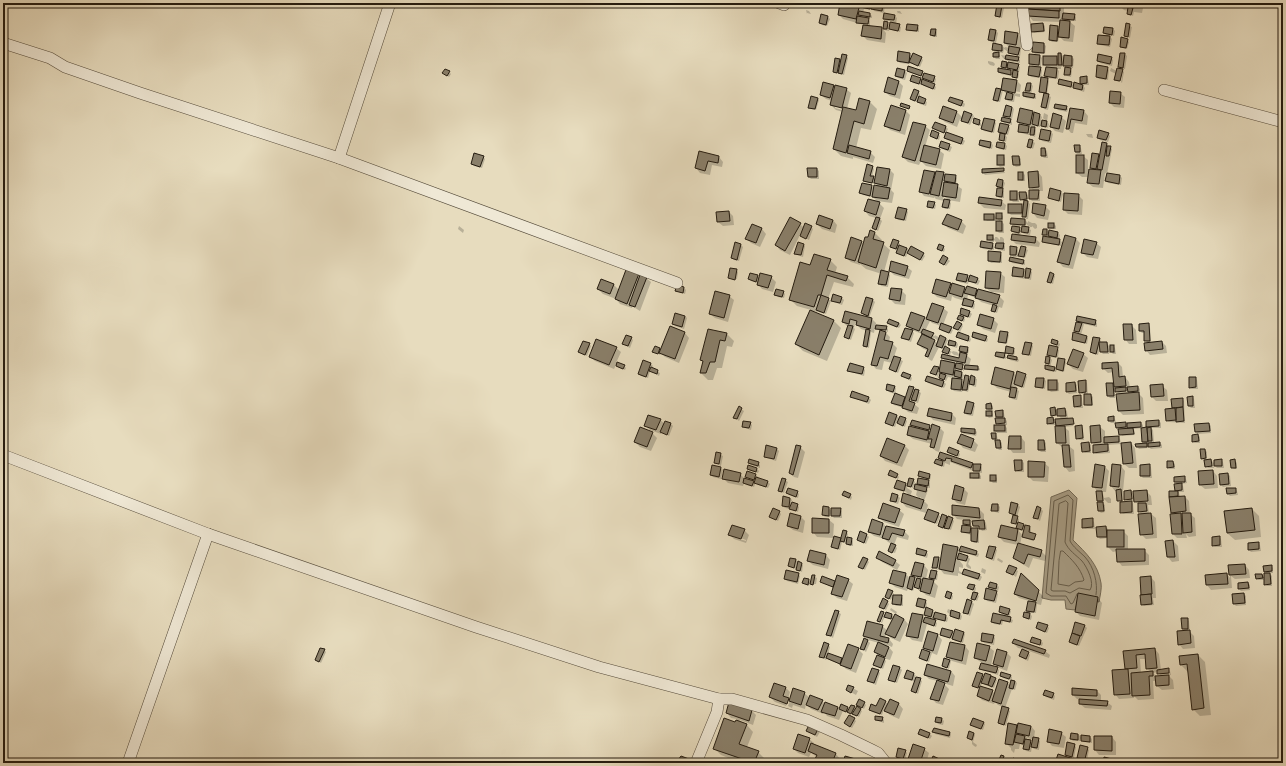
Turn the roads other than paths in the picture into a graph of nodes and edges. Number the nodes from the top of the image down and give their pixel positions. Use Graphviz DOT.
graph roads {
  1 [pos="390,3"];
  2 [pos="1022,3"];
  3 [pos="3,43"];
  4 [pos="1027,45"];
  5 [pos="1164,90"];
  6 [pos="1283,122"];
  7 [pos="339,158"];
  8 [pos="676,282"];
  9 [pos="3,455"];
  10 [pos="208,534"];
  11 [pos="719,699"];
  12 [pos="128,763"];
  13 [pos="696,763"];
  14 [pos="886,763"];
  1 -- 7 [label="street"];
  2 -- 4 [label="street"];
  3 -- 7 [label="street"];
  5 -- 6 [label="street"];
  7 -- 8 [label="street"];
  9 -- 10 [label="street"];
  10 -- 11 [label="street"];
  10 -- 12 [label="street"];
  11 -- 13 [label="street"];
  11 -- 14 [label="street"];
}
